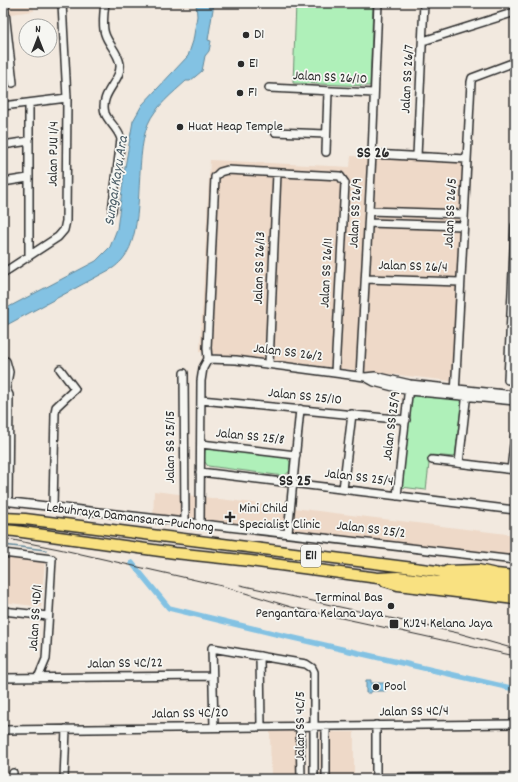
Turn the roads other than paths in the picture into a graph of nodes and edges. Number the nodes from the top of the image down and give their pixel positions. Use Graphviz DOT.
graph roads {
  1 [pos="4,3"];
  2 [pos="62,3"];
  3 [pos="105,3"];
  4 [pos="378,3"];
  5 [pos="424,3"];
  6 [pos="515,12"];
  7 [pos="423,41"];
  8 [pos="7,54"];
  9 [pos="515,62"];
  10 [pos="13,83"];
  11 [pos="269,88"];
  12 [pos="328,91"];
  13 [pos="374,93"];
  14 [pos="67,98"];
  15 [pos="29,103"];
  16 [pos="3,106"];
  17 [pos="275,132"];
  18 [pos="326,134"];
  19 [pos="29,141"];
  20 [pos="3,145"];
  21 [pos="326,152"];
  22 [pos="372,154"];
  23 [pos="417,156"];
  24 [pos="466,159"];
  25 [pos="277,173"];
  26 [pos="28,178"];
  27 [pos="3,182"];
  28 [pos="112,211"];
  29 [pos="369,211"];
  30 [pos="464,214"];
  31 [pos="369,223"];
  32 [pos="463,226"];
  33 [pos="515,226"];
  34 [pos="515,244"];
  35 [pos="29,256"];
  36 [pos="3,273"];
  37 [pos="366,279"];
  38 [pos="460,282"];
  39 [pos="208,359"];
  40 [pos="6,361"];
  41 [pos="269,364"];
  42 [pos="60,369"];
  43 [pos="335,372"];
  44 [pos="184,373"];
  45 [pos="363,377"];
  46 [pos="508,380"];
  47 [pos="409,387"];
  48 [pos="4,389"];
  49 [pos="455,392"];
  50 [pos="515,395"];
  51 [pos="201,400"];
  52 [pos="466,401"];
  53 [pos="515,401"];
  54 [pos="300,409"];
  55 [pos="352,414"];
  56 [pos="406,420"];
  57 [pos="515,435"];
  58 [pos="6,438"];
  59 [pos="201,444"];
  60 [pos="296,455"];
  61 [pos="432,460"];
  62 [pos="459,463"];
  63 [pos="513,470"];
  64 [pos="200,472"];
  65 [pos="293,483"];
  66 [pos="343,489"];
  67 [pos="397,496"];
  68 [pos="6,501"];
  69 [pos="53,507"];
  70 [pos="515,510"];
  71 [pos="3,518"];
  72 [pos="185,522"];
  73 [pos="200,523"];
  74 [pos="3,530"];
  75 [pos="288,534"];
  76 [pos="3,553"];
  77 [pos="3,558"];
  78 [pos="515,560"];
  79 [pos="52,561"];
  80 [pos="437,571"];
  81 [pos="515,576"];
  82 [pos="378,578"];
  83 [pos="515,583"];
  84 [pos="515,591"];
  85 [pos="515,599"];
  86 [pos="3,610"];
  87 [pos="48,616"];
  88 [pos="261,660"];
  89 [pos="212,676"];
  90 [pos="3,678"];
  91 [pos="38,678"];
  92 [pos="515,724"];
  93 [pos="376,725"];
  94 [pos="300,726"];
  95 [pos="314,726"];
  96 [pos="326,726"];
  97 [pos="214,727"];
  98 [pos="261,727"];
  99 [pos="66,729"];
  100 [pos="3,730"];
  101 [pos="515,777"];
  102 [pos="64,779"];
  103 [pos="301,779"];
  104 [pos="314,779"];
  105 [pos="326,779"];
  106 [pos="376,779"];
  1 -- 8 [label="street"];
  2 -- 14 [label="street, Jalan PJU 1/4"];
  3 -- 28 [label="street"];
  4 -- 13 [label="street, Jalan SS 26/9"];
  5 -- 7 [label="street, Jalan SS 26/7"];
  6 -- 7 [label="street"];
  7 -- 23 [label="street, Jalan SS 26/7"];
  8 -- 10 [label="street"];
  9 -- 24 [label="street, Jalan SS 26/5"];
  11 -- 12 [label="street, Jalan SS 26/10"];
  12 -- 13 [label="street, Jalan SS 26/10"];
  12 -- 18 [label="street"];
  13 -- 22 [label="street, Jalan SS 26/9"];
  14 -- 15 [label="street"];
  14 -- 35 [label="street, Jalan PJU 1/4"];
  15 -- 16 [label="street"];
  15 -- 19 [label="street"];
  17 -- 18 [label="street"];
  18 -- 21 [label="street"];
  19 -- 20 [label="street"];
  19 -- 26 [label="street"];
  22 -- 23 [label="street"];
  22 -- 29 [label="street, Jalan SS 26/9"];
  23 -- 24 [label="street"];
  24 -- 30 [label="street, Jalan SS 26/5"];
  25 -- 39 [label="street"];
  25 -- 41 [label="street, Jalan SS 26/13"];
  25 -- 43 [label="street, Jalan SS 26/11"];
  26 -- 27 [label="street"];
  26 -- 35 [label="street"];
  29 -- 30 [label="street"];
  29 -- 31 [label="street, Jalan SS 26/9"];
  30 -- 32 [label="street, Jalan SS 26/5"];
  31 -- 32 [label="street"];
  31 -- 37 [label="street, Jalan SS 26/9"];
  32 -- 38 [label="street, Jalan SS 26/5"];
  33 -- 34 [label="street"];
  34 -- 46 [label="street"];
  35 -- 36 [label="street, Jalan PJU 1/4"];
  37 -- 38 [label="street, Jalan SS 26/4"];
  37 -- 45 [label="street, Jalan SS 26/9"];
  38 -- 49 [label="street, Jalan SS 26/5"];
  39 -- 41 [label="street, Jalan SS 26/2"];
  39 -- 51 [label="street"];
  40 -- 48 [label="street"];
  41 -- 43 [label="street, Jalan SS 26/2"];
  42 -- 69 [label="street"];
  43 -- 45 [label="street, Jalan SS 26/2"];
  44 -- 72 [label="street, Jalan SS 25/15"];
  45 -- 47 [label="street, Jalan SS 26/2"];
  47 -- 49 [label="street, Jalan SS 26/2"];
  47 -- 56 [label="street, Jalan SS 25/9"];
  48 -- 58 [label="street"];
  49 -- 50 [label="street, Jalan SS 26/2"];
  49 -- 53 [label="street, Jalan SS 26/2"];
  51 -- 54 [label="street, Jalan SS 25/10"];
  51 -- 59 [label="street"];
  52 -- 62 [label="street"];
  54 -- 55 [label="street, Jalan SS 25/10"];
  54 -- 60 [label="street"];
  55 -- 56 [label="street, Jalan SS 25/10"];
  55 -- 66 [label="street"];
  56 -- 67 [label="street, Jalan SS 25/9"];
  57 -- 63 [label="street"];
  58 -- 68 [label="street"];
  59 -- 60 [label="street, Jalan SS 25/8"];
  59 -- 64 [label="street"];
  60 -- 65 [label="street"];
  61 -- 62 [label="street"];
  62 -- 63 [label="street"];
  64 -- 65 [label="street, Jalan SS 25/4"];
  64 -- 73 [label="street"];
  65 -- 66 [label="street, Jalan SS 25/4"];
  65 -- 75 [label="street"];
  66 -- 67 [label="street, Jalan SS 25/4"];
  67 -- 70 [label="street, Jalan SS 25/4"];
  68 -- 69 [label="street, Jalan SS 25/2"];
  69 -- 72 [label="street, Jalan SS 25/2"];
  71 -- 80 [label="highway, Lebuhraya Damansara–Puchong / E11"];
  72 -- 73 [label="street, Jalan SS 25/2"];
  73 -- 75 [label="street, Jalan SS 25/2"];
  74 -- 82 [label="highway, Lebuhraya Damansara–Puchong / E11"];
  75 -- 78 [label="street, Jalan SS 25/2"];
  76 -- 79 [label="street"];
  77 -- 79 [label="street"];
  79 -- 87 [label="street, Jalan SS 4D/1"];
  80 -- 81 [label="highway"];
  80 -- 83 [label="highway, Lebuhraya Damansara–Puchong / E11"];
  82 -- 84 [label="highway, Lebuhraya Damansara–Puchong / E11"];
  82 -- 85 [label="highway"];
  86 -- 87 [label="street"];
  87 -- 91 [label="street, Jalan SS 4D/1"];
  88 -- 89 [label="street"];
  88 -- 95 [label="street, Jalan SS 4C/5"];
  88 -- 98 [label="street"];
  89 -- 91 [label="street, Jalan SS 4C/22"];
  89 -- 97 [label="street"];
  90 -- 91 [label="street, Jalan SS 4C/22"];
  92 -- 93 [label="street, Jalan SS 4C/4"];
  93 -- 96 [label="street, Jalan SS 4C/4"];
  93 -- 106 [label="street"];
  94 -- 95 [label="street, Jalan SS 4C/20"];
  94 -- 98 [label="street, Jalan SS 4C/20"];
  94 -- 103 [label="street, Jalan SS 4C/5"];
  95 -- 96 [label="street, Jalan SS 4C/4"];
  95 -- 104 [label="street, Jalan SS 4C/5"];
  96 -- 105 [label="street"];
  97 -- 98 [label="street, Jalan SS 4C/20"];
  97 -- 99 [label="street, Jalan SS 4C/20"];
  99 -- 100 [label="street, Jalan SS 4C/20"];
  99 -- 102 [label="street"];
  101 -- 106 [label="street"];
}
